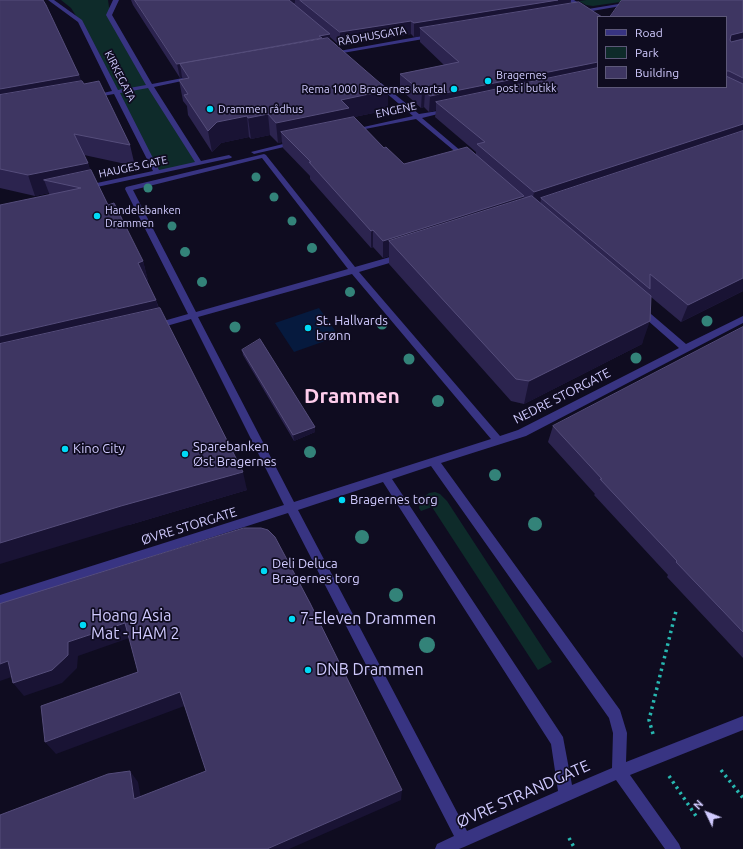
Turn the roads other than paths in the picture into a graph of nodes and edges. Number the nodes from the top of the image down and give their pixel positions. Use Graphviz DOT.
graph roads {
  1 [pos="50,0"];
  2 [pos="116,0"];
  3 [pos="570,0"];
  4 [pos="653,0"];
  5 [pos="587,10"];
  6 [pos="572,13"];
  7 [pos="597,16"];
  8 [pos="442,35"];
  9 [pos="334,46"];
  10 [pos="341,52"];
  11 [pos="325,54"];
  12 [pos="347,57"];
  13 [pos="197,77"];
  14 [pos="372,77"];
  15 [pos="150,86"];
  16 [pos="116,92"];
  17 [pos="84,98"];
  18 [pos="453,109"];
  19 [pos="418,116"];
  20 [pos="345,132"];
  21 [pos="299,142"];
  22 [pos="199,164"];
  23 [pos="473,165"];
  24 [pos="157,173"];
  25 [pos="76,191"];
  26 [pos="409,254"];
  27 [pos="354,271"];
  28 [pos="633,303"];
  29 [pos="194,316"];
  30 [pos="743,319"];
  31 [pos="147,328"];
  32 [pos="686,349"];
  33 [pos="498,441"];
  34 [pos="434,462"];
  35 [pos="386,477"];
  36 [pos="291,508"];
  37 [pos="0,600"];
  38 [pos="743,724"];
  39 [pos="619,772"];
  40 [pos="566,796"];
  41 [pos="464,840"];
  42 [pos="673,847"];
  43 [pos="442,849"];
  1 -- 16 [label="street, KIRKEGATA"];
  2 -- 15 [label="street, KIRKEGATA"];
  3 -- 5 [label="street"];
  4 -- 5 [label="street"];
  5 -- 6 [label="street"];
  5 -- 7 [label="street"];
  8 -- 10 [label="street, RÅDHUSGATA"];
  9 -- 10 [label="street"];
  10 -- 11 [label="street, RÅDHUSGATA"];
  10 -- 12 [label="street"];
  13 -- 15 [label="street"];
  14 -- 19 [label="street"];
  15 -- 16 [label="street"];
  15 -- 22 [label="street, KIRKEGATA"];
  16 -- 17 [label="street"];
  16 -- 24 [label="street, KIRKEGATA"];
  18 -- 19 [label="street, ENGENE"];
  19 -- 20 [label="street, ENGENE"];
  19 -- 23 [label="street"];
  21 -- 22 [label="street"];
  22 -- 24 [label="street, HAUGES GATE"];
  24 -- 25 [label="street, HAUGES GATE"];
  26 -- 27 [label="street"];
  27 -- 29 [label="street"];
  27 -- 29 [label="street"];
  27 -- 33 [label="street"];
  28 -- 32 [label="street"];
  29 -- 31 [label="street"];
  29 -- 36 [label="street"];
  30 -- 32 [label="street, NEDRE STORGATE"];
  32 -- 33 [label="street, NEDRE STORGATE"];
  33 -- 34 [label="street, NEDRE STORGATE"];
  34 -- 35 [label="street, NEDRE STORGATE"];
  34 -- 39 [label="street"];
  35 -- 36 [label="street, ØVRE STORGATE"];
  35 -- 40 [label="street"];
  36 -- 37 [label="street, ØVRE STORGATE"];
  36 -- 41 [label="street"];
  38 -- 39 [label="street, ØVRE STRANDGATE"];
  39 -- 40 [label="street, ØVRE STRANDGATE"];
  39 -- 42 [label="street"];
  40 -- 41 [label="street, ØVRE STRANDGATE"];
  41 -- 43 [label="street, ØVRE STRANDGATE"];
}
